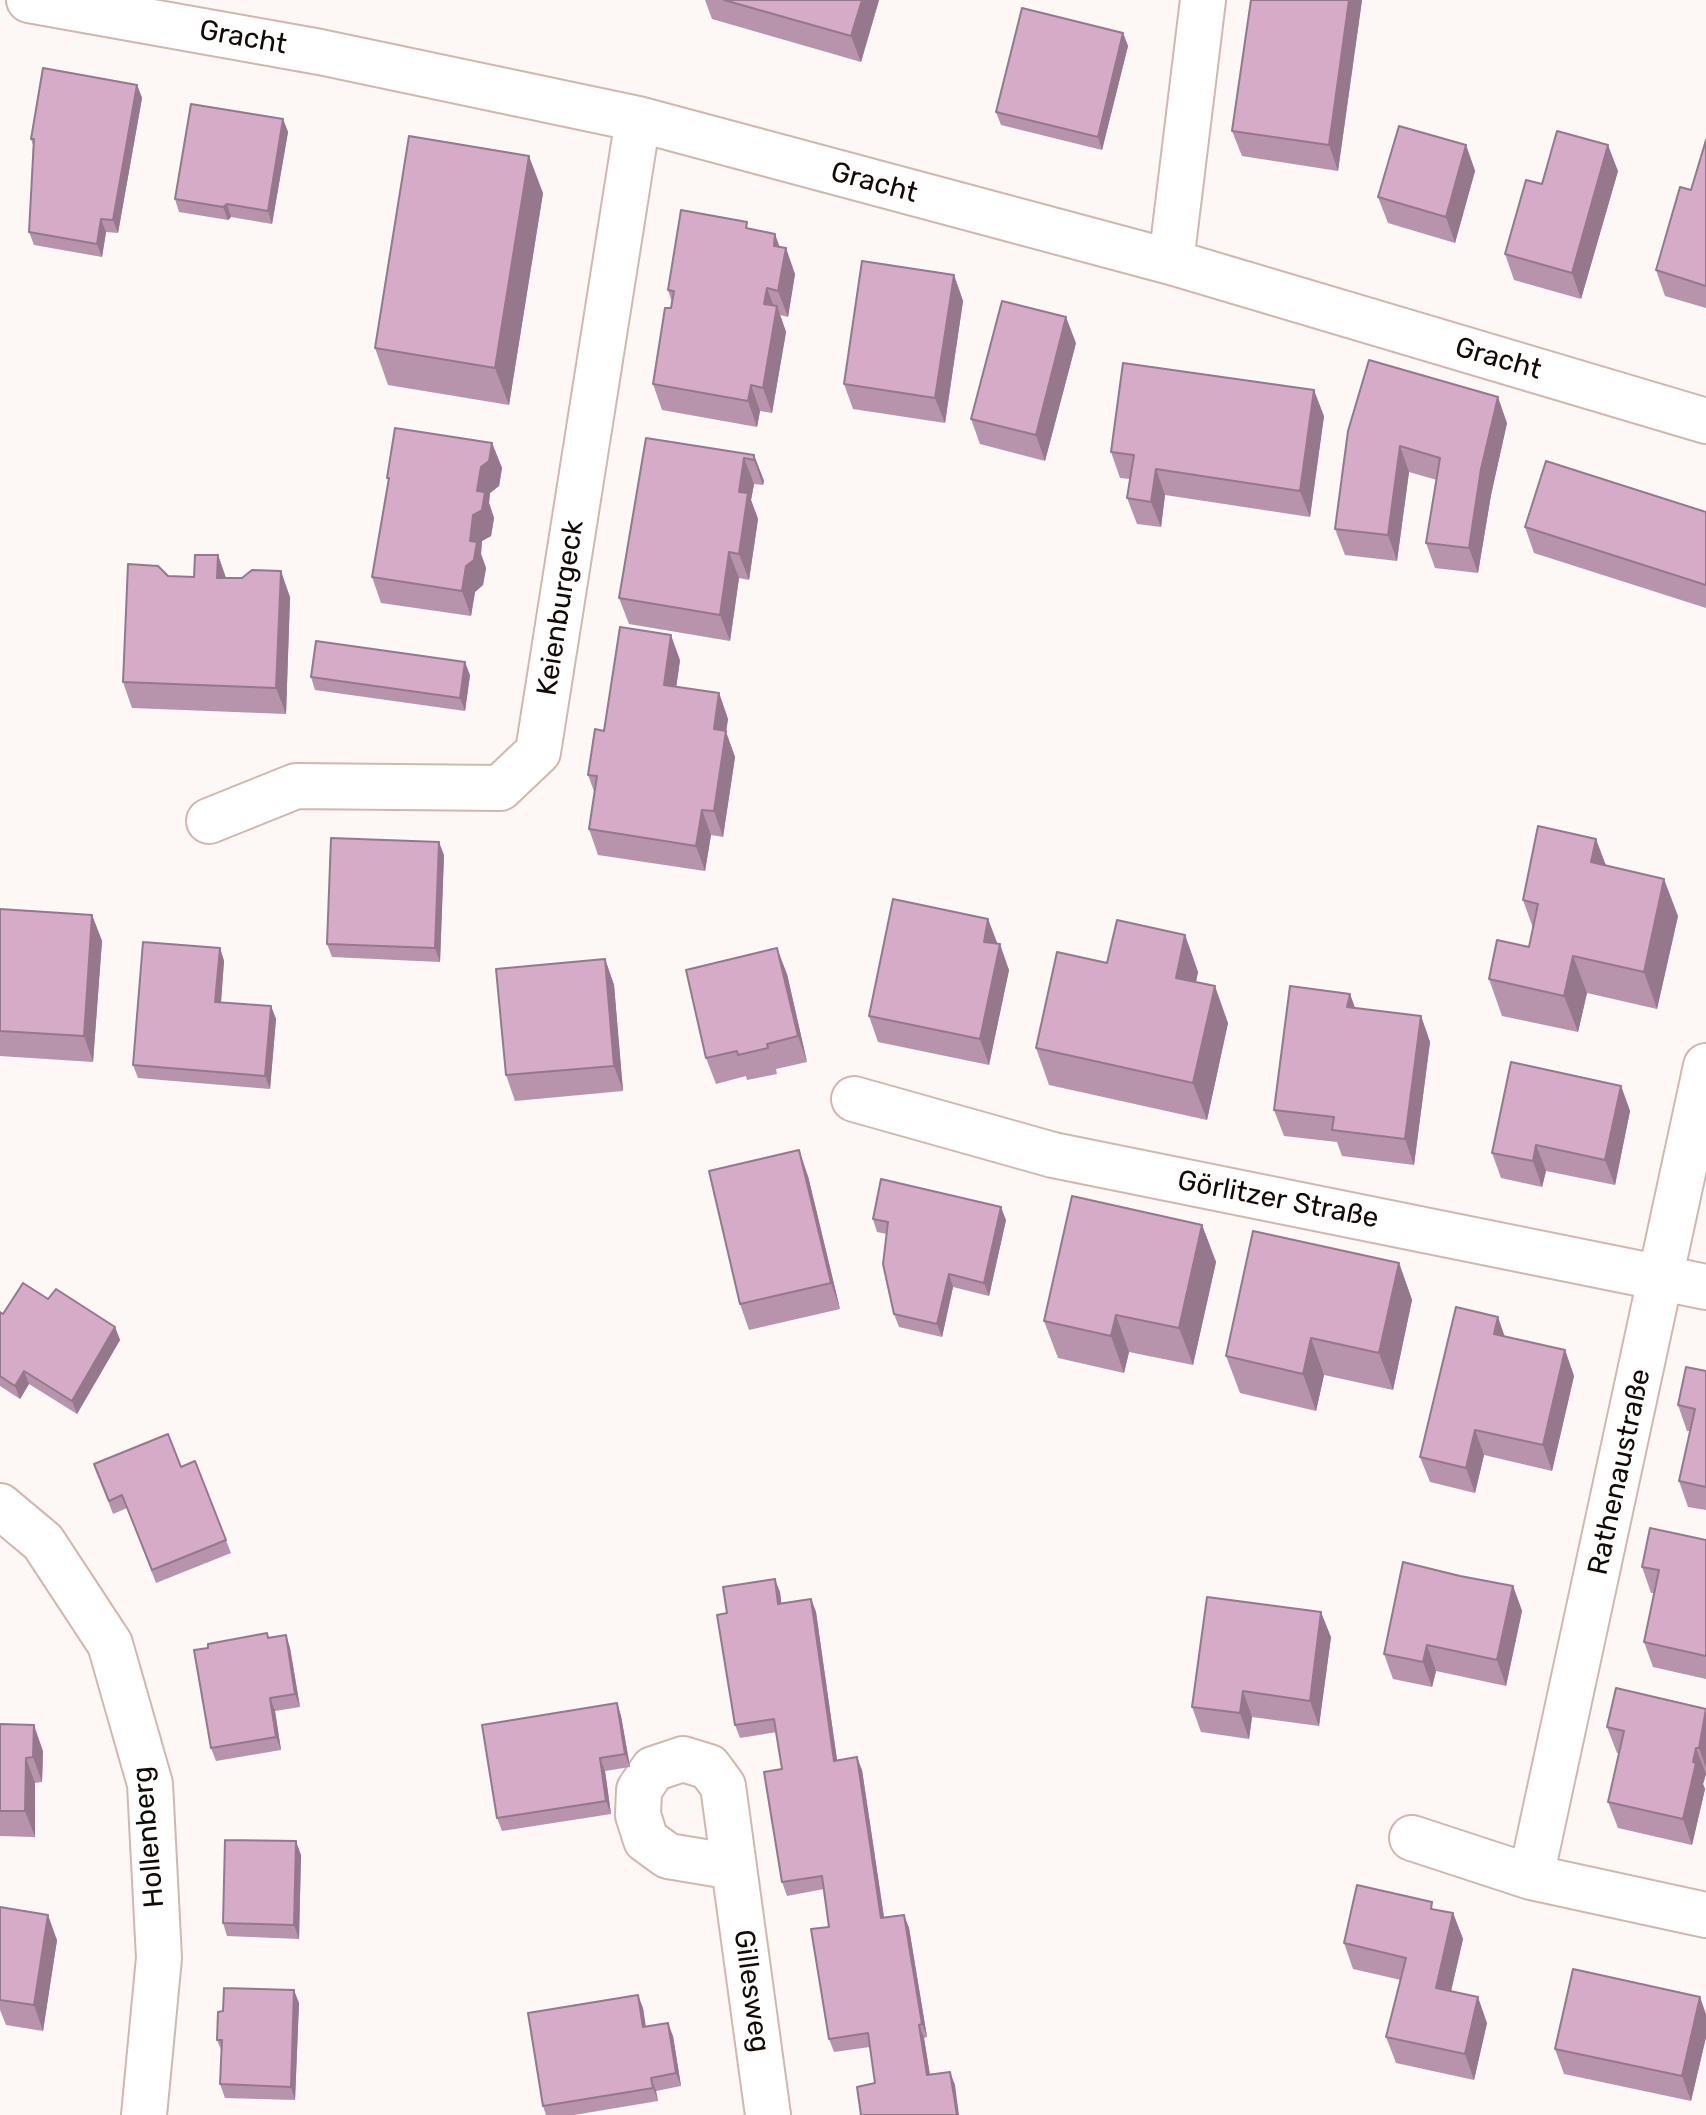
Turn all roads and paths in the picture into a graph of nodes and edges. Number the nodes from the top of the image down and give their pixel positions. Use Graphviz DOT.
graph roads {
  1 [pos="29,0"];
  2 [pos="1203,0"];
  3 [pos="638,119"];
  4 [pos="1171,262"];
  5 [pos="1706,421"];
  6 [pos="209,821"];
  7 [pos="1706,1066"];
  8 [pos="854,1099"];
  9 [pos="1662,1277"];
  10 [pos="1706,1287"];
  11 [pos="0,1506"];
  12 [pos="1412,1838"];
  13 [pos="734,1867"];
  14 [pos="1531,1877"];
  15 [pos="1706,1915"];
  16 [pos="144,2115"];
  17 [pos="768,2115"];
  1 -- 3 [label="street, Gracht"];
  2 -- 4 [label="street"];
  3 -- 4 [label="street, Gracht"];
  3 -- 6 [label="street, Keienburgeck"];
  4 -- 5 [label="street, Gracht"];
  7 -- 9 [label="street, Rathenaustraße"];
  8 -- 9 [label="street, Görlitzer Straße"];
  9 -- 10 [label="street, Görlitzer Straße"];
  9 -- 14 [label="street, Rathenaustraße"];
  11 -- 16 [label="street, Hollenberg"];
  12 -- 14 [label="street"];
  13 -- 17 [label="street, Gillesweg"];
  14 -- 15 [label="street"];
}
